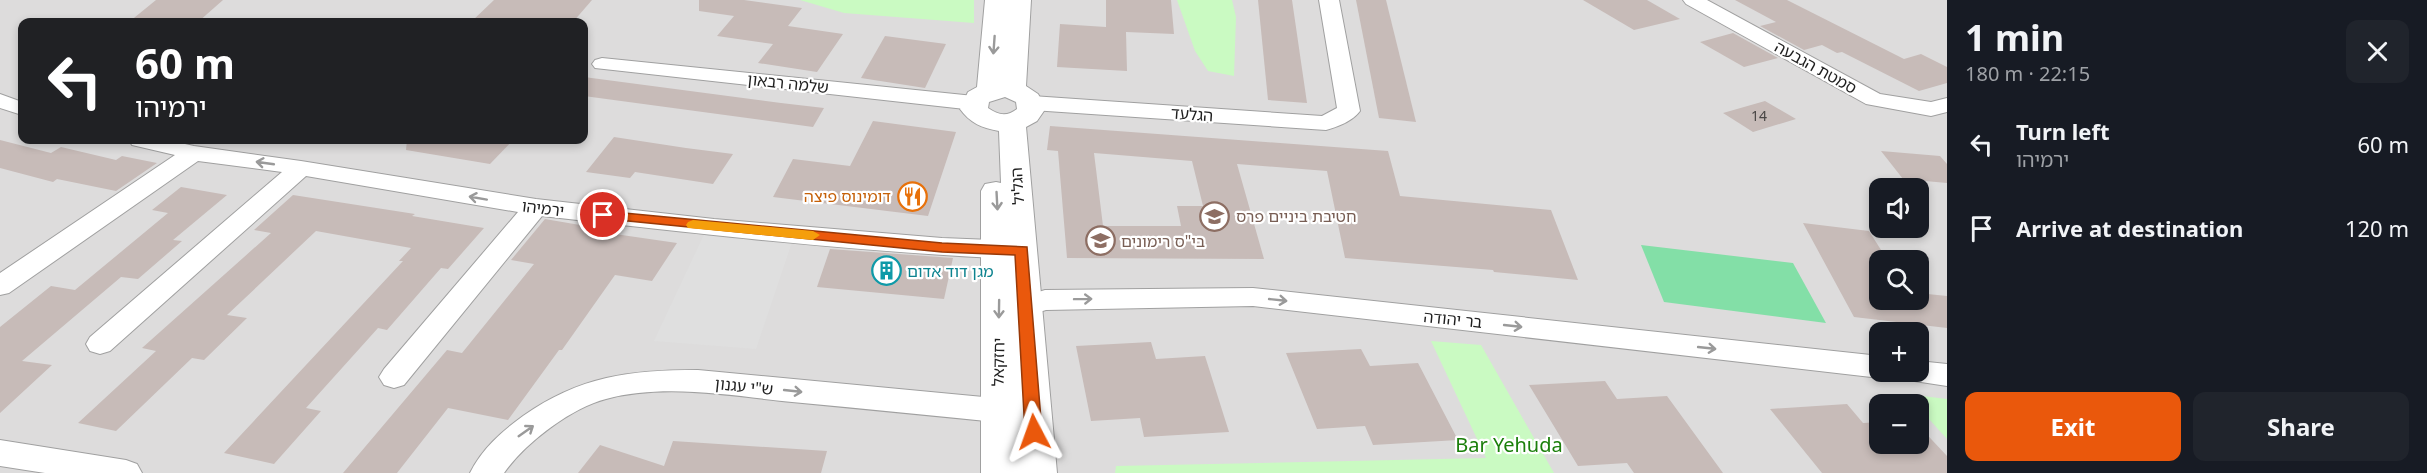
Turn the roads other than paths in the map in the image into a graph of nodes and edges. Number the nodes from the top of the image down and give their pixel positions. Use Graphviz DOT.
graph roads {
  1 [pos="997,0"];
  2 [pos="1019,0"];
  3 [pos="1329,0"];
  4 [pos="1693,0"];
  5 [pos="602,64"];
  6 [pos="0,101"];
  7 [pos="1002,105"];
  8 [pos="1947,105"];
  9 [pos="18,108"];
  10 [pos="157,144"];
  11 [pos="194,153"];
  12 [pos="301,168"];
  13 [pos="536,207"];
  14 [pos="1011,250"];
  15 [pos="0,286"];
  16 [pos="1026,306"];
  17 [pos="100,344"];
  18 [pos="1869,366"];
  19 [pos="1929,373"];
  20 [pos="1947,375"];
  21 [pos="394,377"];
  22 [pos="1015,412"];
  23 [pos="0,453"];
  24 [pos="126,473"];
  25 [pos="486,473"];
  26 [pos="1001,473"];
  27 [pos="1037,473"];
  1 -- 7 [label="street, הגליל, one-way"];
  2 -- 7 [label="street, הגליל"];
  3 -- 7 [label="street, הגלעד"];
  4 -- 8 [label="street, סמטת הגבעה"];
  5 -- 7 [label="street, שלמה רבאון"];
  6 -- 9 [label="street"];
  7 -- 14 [label="street, הגליל"];
  10 -- 11 [label="street, ירמיהו"];
  12 -- 11 [label="street, ירמיהו, one-way"];
  11 -- 15 [label="street"];
  13 -- 12 [label="street, ירמיהו, one-way"];
  12 -- 17 [label="street"];
  13 -- 14 [label="street, ירמיהו"];
  13 -- 21 [label="street"];
  14 -- 16 [label="street, יחזקאל"];
  14 -- 22 [label="street, יחזקאל, one-way"];
  16 -- 18 [label="street, בר יהודה, one-way"];
  16 -- 22 [label="street, יחזקאל"];
  19 -- 20 [label="street"];
  25 -- 22 [label="street, ש\"י עגנון, one-way"];
  22 -- 26 [label="street, יחזקאל"];
  22 -- 27 [label="street, יחזקאל"];
  23 -- 24 [label="street"];
}
